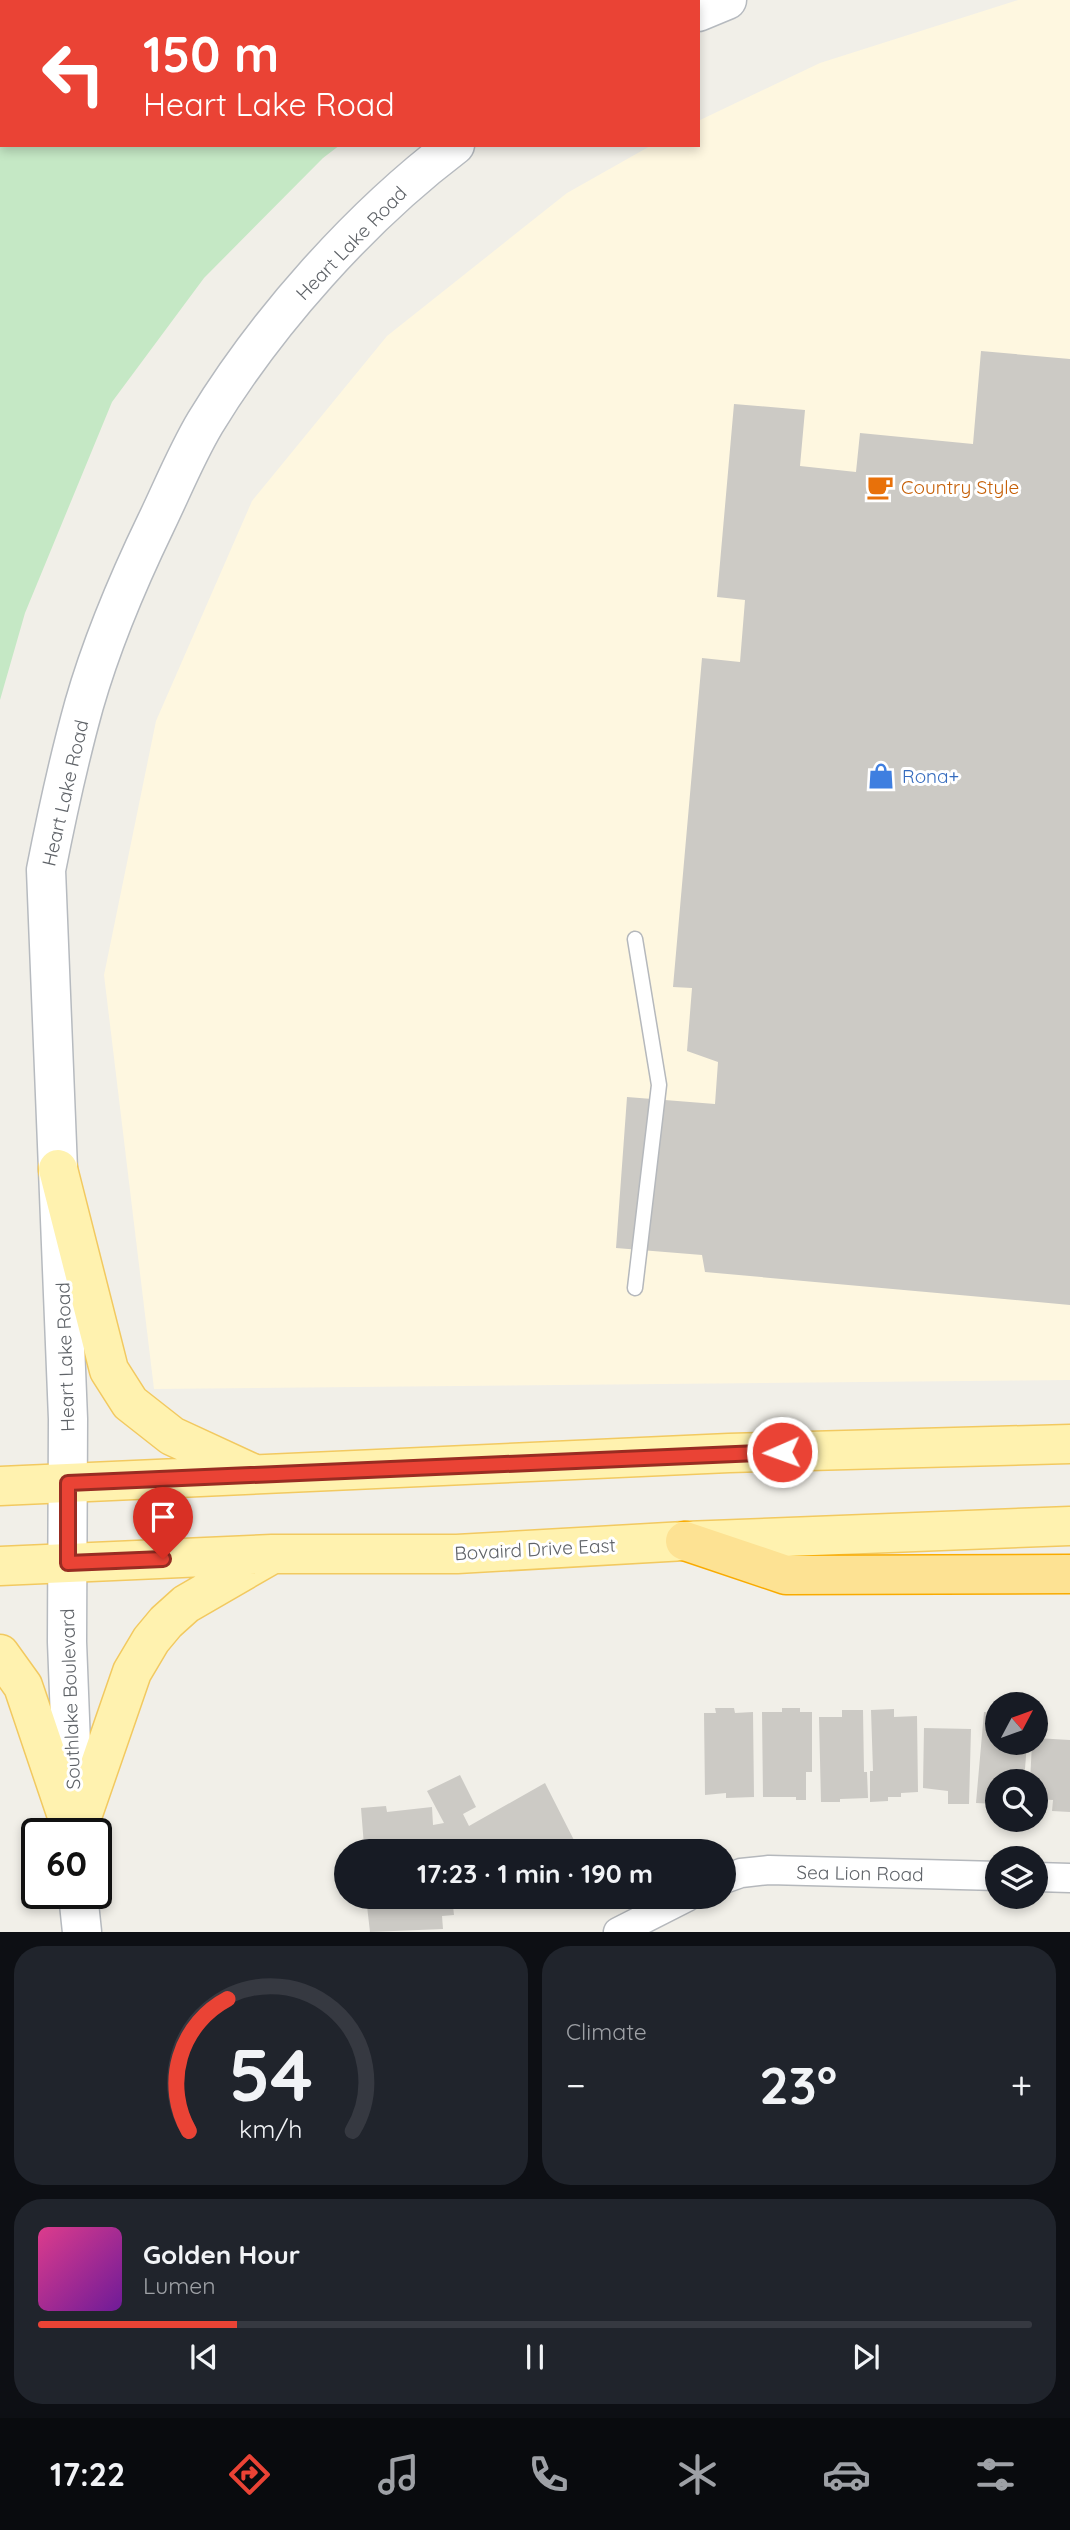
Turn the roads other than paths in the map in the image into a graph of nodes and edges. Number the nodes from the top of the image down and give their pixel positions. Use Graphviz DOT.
graph roads {
  1 [pos="727,0"];
  2 [pos="700,11"];
  3 [pos="453,147"];
  4 [pos="635,939"];
  5 [pos="58,1169"];
  6 [pos="635,1288"];
  7 [pos="1070,1444"];
  8 [pos="257,1475"];
  9 [pos="68,1483"];
  10 [pos="0,1486"];
  11 [pos="1070,1526"];
  12 [pos="685,1541"];
  13 [pos="272,1554"];
  14 [pos="68,1563"];
  15 [pos="0,1566"];
  16 [pos="1070,1574"];
  17 [pos="0,1654"];
  18 [pos="68,1818"];
  19 [pos="73,1818"];
  20 [pos="80,1818"];
  21 [pos="736,1875"];
  22 [pos="985,1876"];
  23 [pos="1048,1877"];
  24 [pos="1070,1878"];
  25 [pos="80,1909"];
  26 [pos="663,1909"];
  27 [pos="82,1931"];
  28 [pos="618,1931"];
  1 -- 2 [label="street"];
  3 -- 5 [label="street, Heart Lake Road"];
  4 -- 6 [label="lane"];
  5 -- 8 [label="main road"];
  5 -- 9 [label="street, Heart Lake Road"];
  7 -- 8 [label="main road"];
  8 -- 9 [label="main road"];
  9 -- 10 [label="main road"];
  9 -- 14 [label="street, Heart Lake Road"];
  11 -- 12 [label="main road, Bovaird Drive East"];
  12 -- 13 [label="main road, Bovaird Drive East"];
  12 -- 16 [label="highway"];
  13 -- 14 [label="main road, Bovaird Drive East"];
  13 -- 20 [label="main road"];
  14 -- 15 [label="main road, Bovaird Drive East"];
  14 -- 19 [label="street, Southlake Boulevard"];
  17 -- 18 [label="main road"];
  21 -- 22 [label="street, Sea Lion Road"];
  23 -- 24 [label="street"];
  25 -- 27 [label="street"];
  26 -- 28 [label="street"];
}
